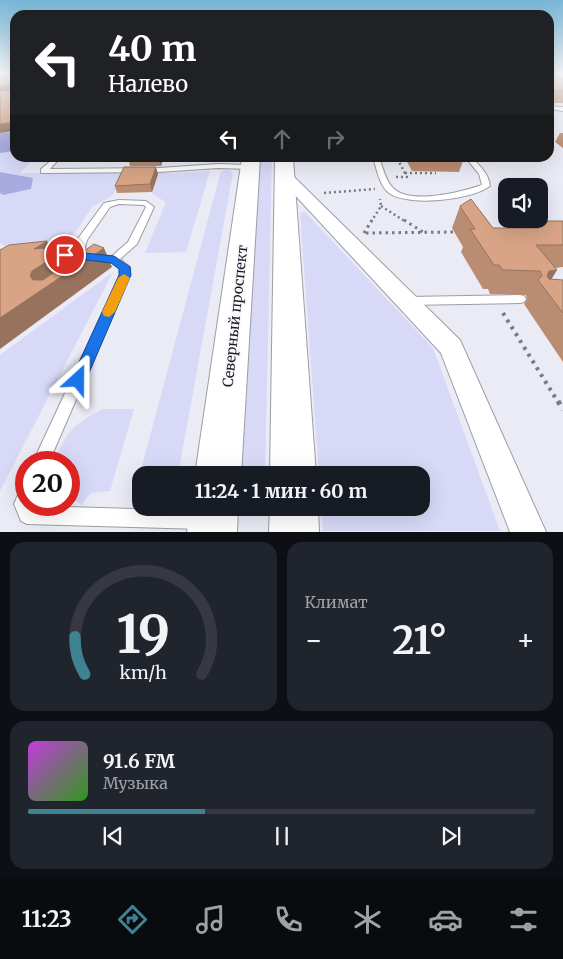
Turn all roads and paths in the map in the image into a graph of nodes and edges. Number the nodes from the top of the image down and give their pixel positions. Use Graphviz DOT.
graph roads {
  1 [pos="53,162"];
  2 [pos="216,162"];
  3 [pos="251,162"];
  4 [pos="378,162"];
  5 [pos="399,162"];
  6 [pos="473,162"];
  7 [pos="218,166"];
  8 [pos="284,167"];
  9 [pos="405,173"];
  10 [pos="436,173"];
  11 [pos="390,177"];
  12 [pos="374,181"];
  13 [pos="377,189"];
  14 [pos="321,193"];
  15 [pos="449,195"];
  16 [pos="381,206"];
  17 [pos="423,232"];
  18 [pos="56,256"];
  19 [pos="78,256"];
  20 [pos="108,259"];
  21 [pos="86,269"];
  22 [pos="520,299"];
  23 [pos="495,300"];
  24 [pos="406,302"];
  25 [pos="563,410"];
  26 [pos="46,451"];
  27 [pos="222,466"];
  28 [pos="290,466"];
  29 [pos="80,514"];
  30 [pos="132,514"];
  31 [pos="528,532"];
  1 -- 7 [label="lane"];
  2 -- 7 [label="lane"];
  3 -- 7 [label="lane"];
  3 -- 27 [label="main road, Северный проспект"];
  4 -- 15 [label="lane"];
  5 -- 9 [label="path"];
  6 -- 15 [label="lane"];
  8 -- 24 [label="street"];
  8 -- 28 [label="main road"];
  9 -- 10 [label="path"];
  9 -- 11 [label="path"];
  12 -- 13 [label="path"];
  13 -- 14 [label="path"];
  13 -- 16 [label="path"];
  15 -- 17 [label="path"];
  16 -- 17 [label="path"];
  16 -- 17 [label="path"];
  18 -- 19 [label="lane"];
  19 -- 20 [label="lane"];
  19 -- 20 [label="lane"];
  20 -- 21 [label="lane"];
  20 -- 26 [label="lane"];
  22 -- 23 [label="lane"];
  23 -- 24 [label="lane"];
  23 -- 25 [label="path"];
  24 -- 31 [label="street"];
  29 -- 30 [label="lane"];
}
